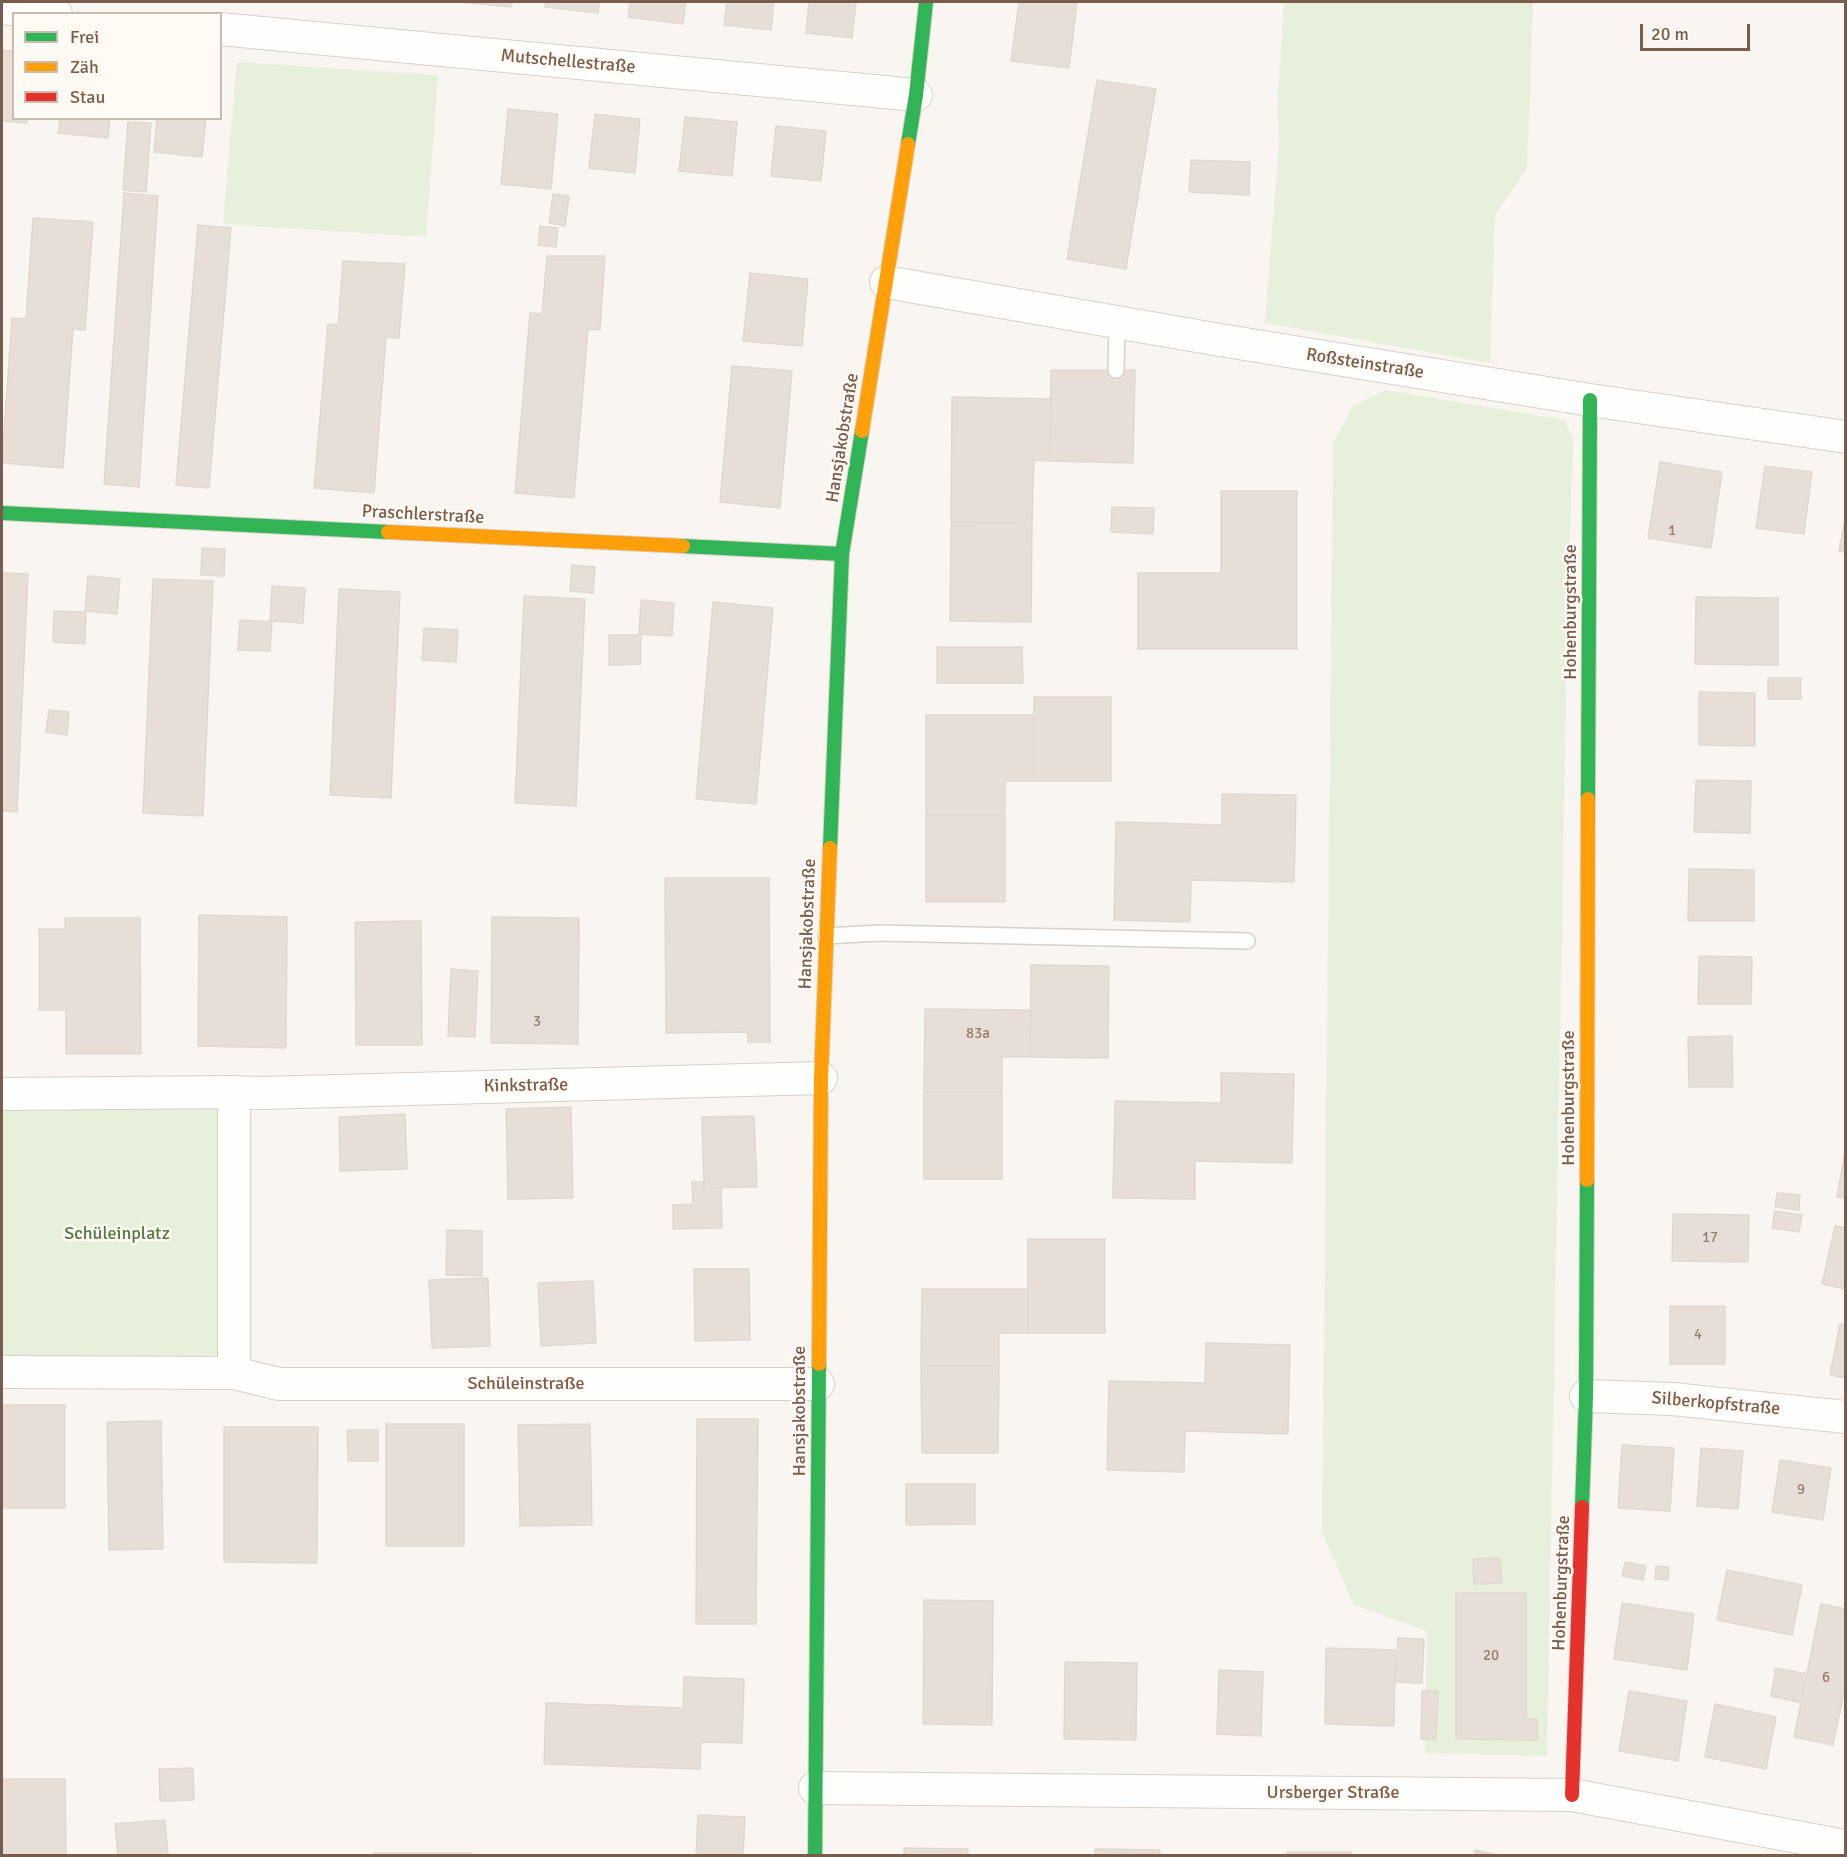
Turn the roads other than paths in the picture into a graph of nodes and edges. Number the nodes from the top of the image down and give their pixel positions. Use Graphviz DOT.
graph roads {
  1 [pos="926,2"];
  2 [pos="2,8"];
  3 [pos="38,12"];
  4 [pos="222,29"];
  5 [pos="916,95"];
  6 [pos="886,282"];
  7 [pos="1117,322"];
  8 [pos="1116,370"];
  9 [pos="1590,400"];
  10 [pos="1845,437"];
  11 [pos="2,513"];
  12 [pos="842,554"];
  13 [pos="826,936"];
  14 [pos="1247,941"];
  15 [pos="821,1078"];
  16 [pos="232,1092"];
  17 [pos="2,1094"];
  18 [pos="2,1372"];
  19 [pos="234,1373"];
  20 [pos="818,1384"];
  21 [pos="1586,1396"];
  22 [pos="1845,1417"];
  23 [pos="815,1788"];
  24 [pos="1572,1795"];
  25 [pos="1845,1846"];
  26 [pos="815,1856"];
  1 -- 5 [label="street, Hansjakobstraße"];
  2 -- 3 [label="street"];
  4 -- 5 [label="street, Mutschellestraße"];
  5 -- 6 [label="street, Hansjakobstraße"];
  6 -- 7 [label="street, Roßsteinstraße"];
  6 -- 12 [label="street, Hansjakobstraße"];
  7 -- 8 [label="lane"];
  7 -- 9 [label="street, Roßsteinstraße"];
  9 -- 10 [label="street, Roßsteinstraße"];
  9 -- 21 [label="street, Hohenburgstraße"];
  11 -- 12 [label="street, Praschlerstraße"];
  12 -- 13 [label="street, Hansjakobstraße"];
  13 -- 14 [label="lane"];
  13 -- 15 [label="street, Hansjakobstraße"];
  15 -- 16 [label="street, Kinkstraße"];
  15 -- 20 [label="street, Hansjakobstraße"];
  16 -- 17 [label="street"];
  16 -- 19 [label="street"];
  18 -- 19 [label="street"];
  19 -- 20 [label="street, Schüleinstraße"];
  20 -- 23 [label="street, Hansjakobstraße"];
  21 -- 22 [label="street, Silberkopfstraße"];
  21 -- 24 [label="street, Hohenburgstraße"];
  23 -- 24 [label="street, Ursberger Straße"];
  23 -- 26 [label="street, Hansjakobstraße"];
  24 -- 25 [label="street, Ursberger Straße"];
}
